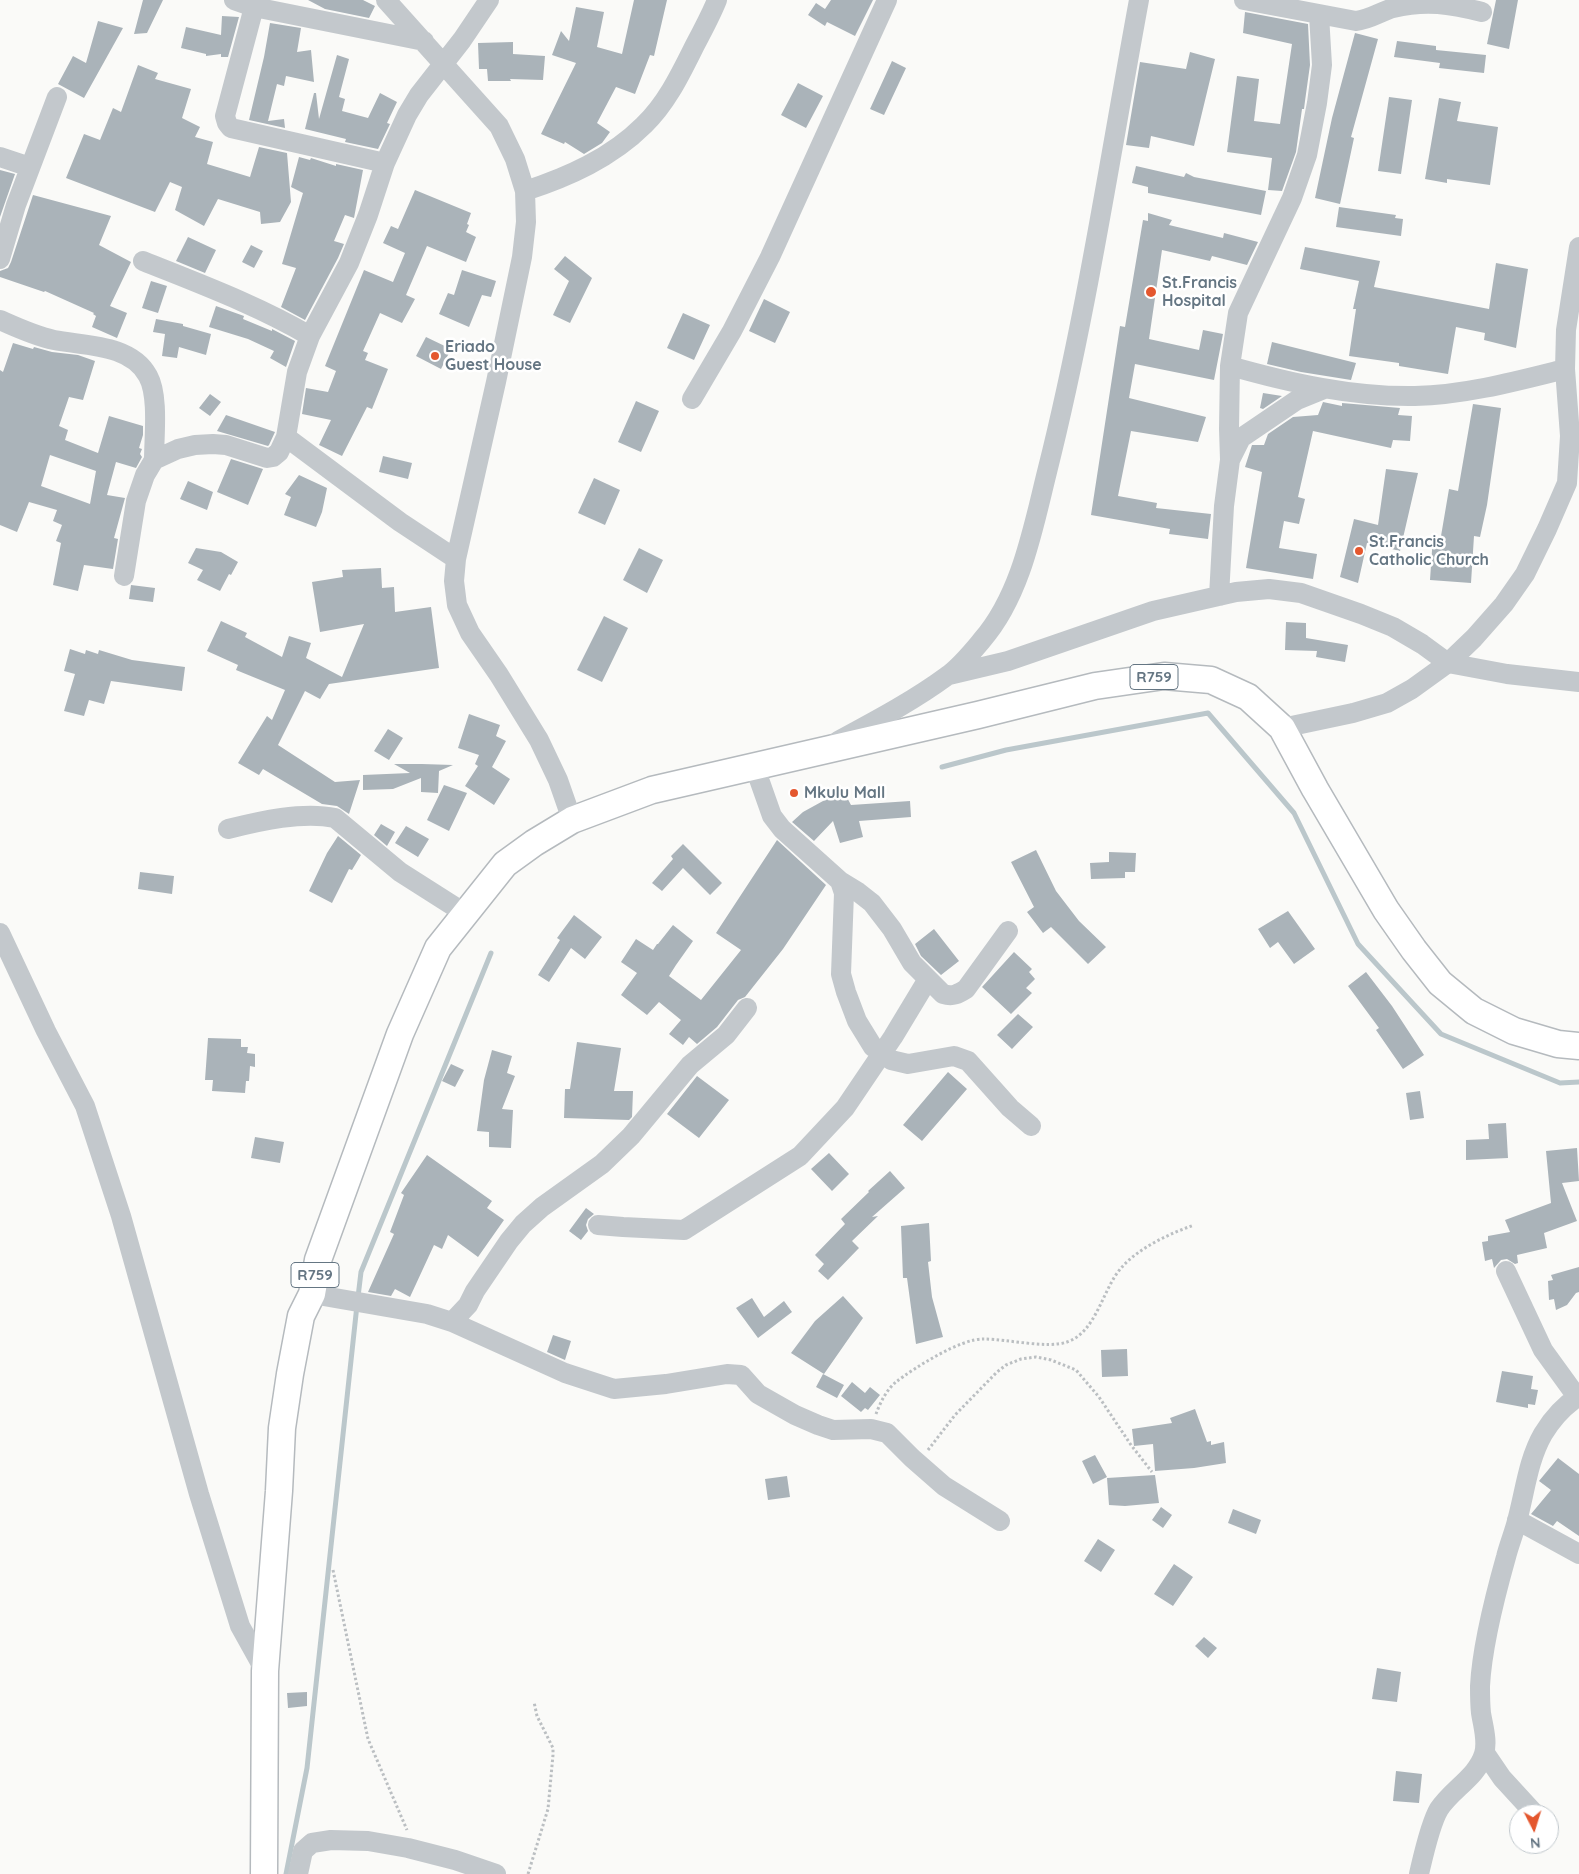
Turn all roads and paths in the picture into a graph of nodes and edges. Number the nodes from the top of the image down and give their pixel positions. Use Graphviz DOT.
graph roads {
  1 [pos="234,0"];
  2 [pos="386,0"];
  3 [pos="489,0"];
  4 [pos="717,0"];
  5 [pos="887,0"];
  6 [pos="1139,0"];
  7 [pos="1244,0"];
  8 [pos="254,6"];
  9 [pos="1318,12"];
  10 [pos="1482,12"];
  11 [pos="424,41"];
  12 [pos="444,64"];
  13 [pos="57,97"];
  14 [pos="0,157"];
  15 [pos="385,163"];
  16 [pos="30,167"];
  17 [pos="525,191"];
  18 [pos="1579,247"];
  19 [pos="0,259"];
  20 [pos="143,261"];
  21 [pos="1576,291"];
  22 [pos="0,320"];
  23 [pos="310,336"];
  24 [pos="1230,366"];
  25 [pos="1565,369"];
  26 [pos="1324,389"];
  27 [pos="692,399"];
  28 [pos="286,436"];
  29 [pos="154,460"];
  30 [pos="1230,460"];
  31 [pos="456,559"];
  32 [pos="124,576"];
  33 [pos="1219,596"];
  34 [pos="1448,663"];
  35 [pos="949,675"];
  36 [pos="1579,682"];
  37 [pos="1282,728"];
  38 [pos="826,749"];
  39 [pos="754,765"];
  40 [pos="572,820"];
  41 [pos="228,830"];
  42 [pos="840,881"];
  43 [pos="466,914"];
  44 [pos="1008,930"];
  45 [pos="0,933"];
  46 [pos="928,979"];
  47 [pos="747,1008"];
  48 [pos="1579,1046"];
  49 [pos="882,1054"];
  50 [pos="1030,1126"];
  51 [pos="598,1224"];
  52 [pos="1194,1225"];
  53 [pos="1506,1271"];
  54 [pos="312,1294"];
  55 [pos="452,1322"];
  56 [pos="1578,1396"];
  57 [pos="871,1429"];
  58 [pos="912,1458"];
  59 [pos="1152,1472"];
  60 [pos="1518,1520"];
  61 [pos="1000,1521"];
  62 [pos="1579,1554"];
  63 [pos="333,1570"];
  64 [pos="266,1671"];
  65 [pos="534,1702"];
  66 [pos="1485,1753"];
  67 [pos="1526,1804"];
  68 [pos="408,1848"];
  69 [pos="264,1874"];
  70 [pos="298,1874"];
  71 [pos="496,1874"];
  72 [pos="528,1874"];
  73 [pos="1419,1874"];
  1 -- 8 [label="street"];
  2 -- 11 [label="street"];
  3 -- 12 [label="street"];
  4 -- 17 [label="street"];
  5 -- 27 [label="street"];
  6 -- 35 [label="street"];
  7 -- 9 [label="street"];
  8 -- 11 [label="street"];
  8 -- 15 [label="street"];
  9 -- 10 [label="street"];
  9 -- 24 [label="street"];
  11 -- 12 [label="street"];
  12 -- 15 [label="street"];
  12 -- 17 [label="street"];
  13 -- 16 [label="street"];
  14 -- 16 [label="street"];
  15 -- 23 [label="street"];
  16 -- 19 [label="street"];
  17 -- 31 [label="street"];
  18 -- 21 [label="street"];
  20 -- 23 [label="street"];
  21 -- 25 [label="street"];
  22 -- 29 [label="street"];
  23 -- 28 [label="street"];
  24 -- 26 [label="street"];
  24 -- 30 [label="street"];
  25 -- 26 [label="street"];
  25 -- 34 [label="street"];
  26 -- 30 [label="street"];
  28 -- 29 [label="street"];
  28 -- 31 [label="street"];
  29 -- 32 [label="street"];
  30 -- 33 [label="street"];
  31 -- 40 [label="street"];
  33 -- 34 [label="street"];
  33 -- 35 [label="street"];
  34 -- 36 [label="street"];
  34 -- 37 [label="street"];
  35 -- 38 [label="street"];
  37 -- 38 [label="main road, R759"];
  37 -- 48 [label="main road, R759"];
  38 -- 39 [label="main road, R759"];
  39 -- 40 [label="main road, R759"];
  39 -- 42 [label="street"];
  40 -- 43 [label="main road, R759"];
  41 -- 43 [label="street"];
  42 -- 46 [label="street"];
  42 -- 49 [label="street"];
  43 -- 54 [label="main road, R759"];
  44 -- 46 [label="street"];
  45 -- 64 [label="street"];
  46 -- 49 [label="street"];
  47 -- 55 [label="street"];
  49 -- 50 [label="street"];
  49 -- 51 [label="street"];
  52 -- 57 [label="path"];
  53 -- 56 [label="street"];
  54 -- 55 [label="street"];
  54 -- 64 [label="main road, R759"];
  55 -- 57 [label="street"];
  56 -- 60 [label="street"];
  57 -- 58 [label="street"];
  58 -- 59 [label="path"];
  58 -- 61 [label="street"];
  60 -- 62 [label="street"];
  60 -- 66 [label="street"];
  63 -- 68 [label="path"];
  64 -- 69 [label="main road, R759"];
  65 -- 72 [label="path"];
  66 -- 67 [label="street"];
  66 -- 73 [label="street"];
  68 -- 70 [label="street"];
  68 -- 71 [label="street"];
}
